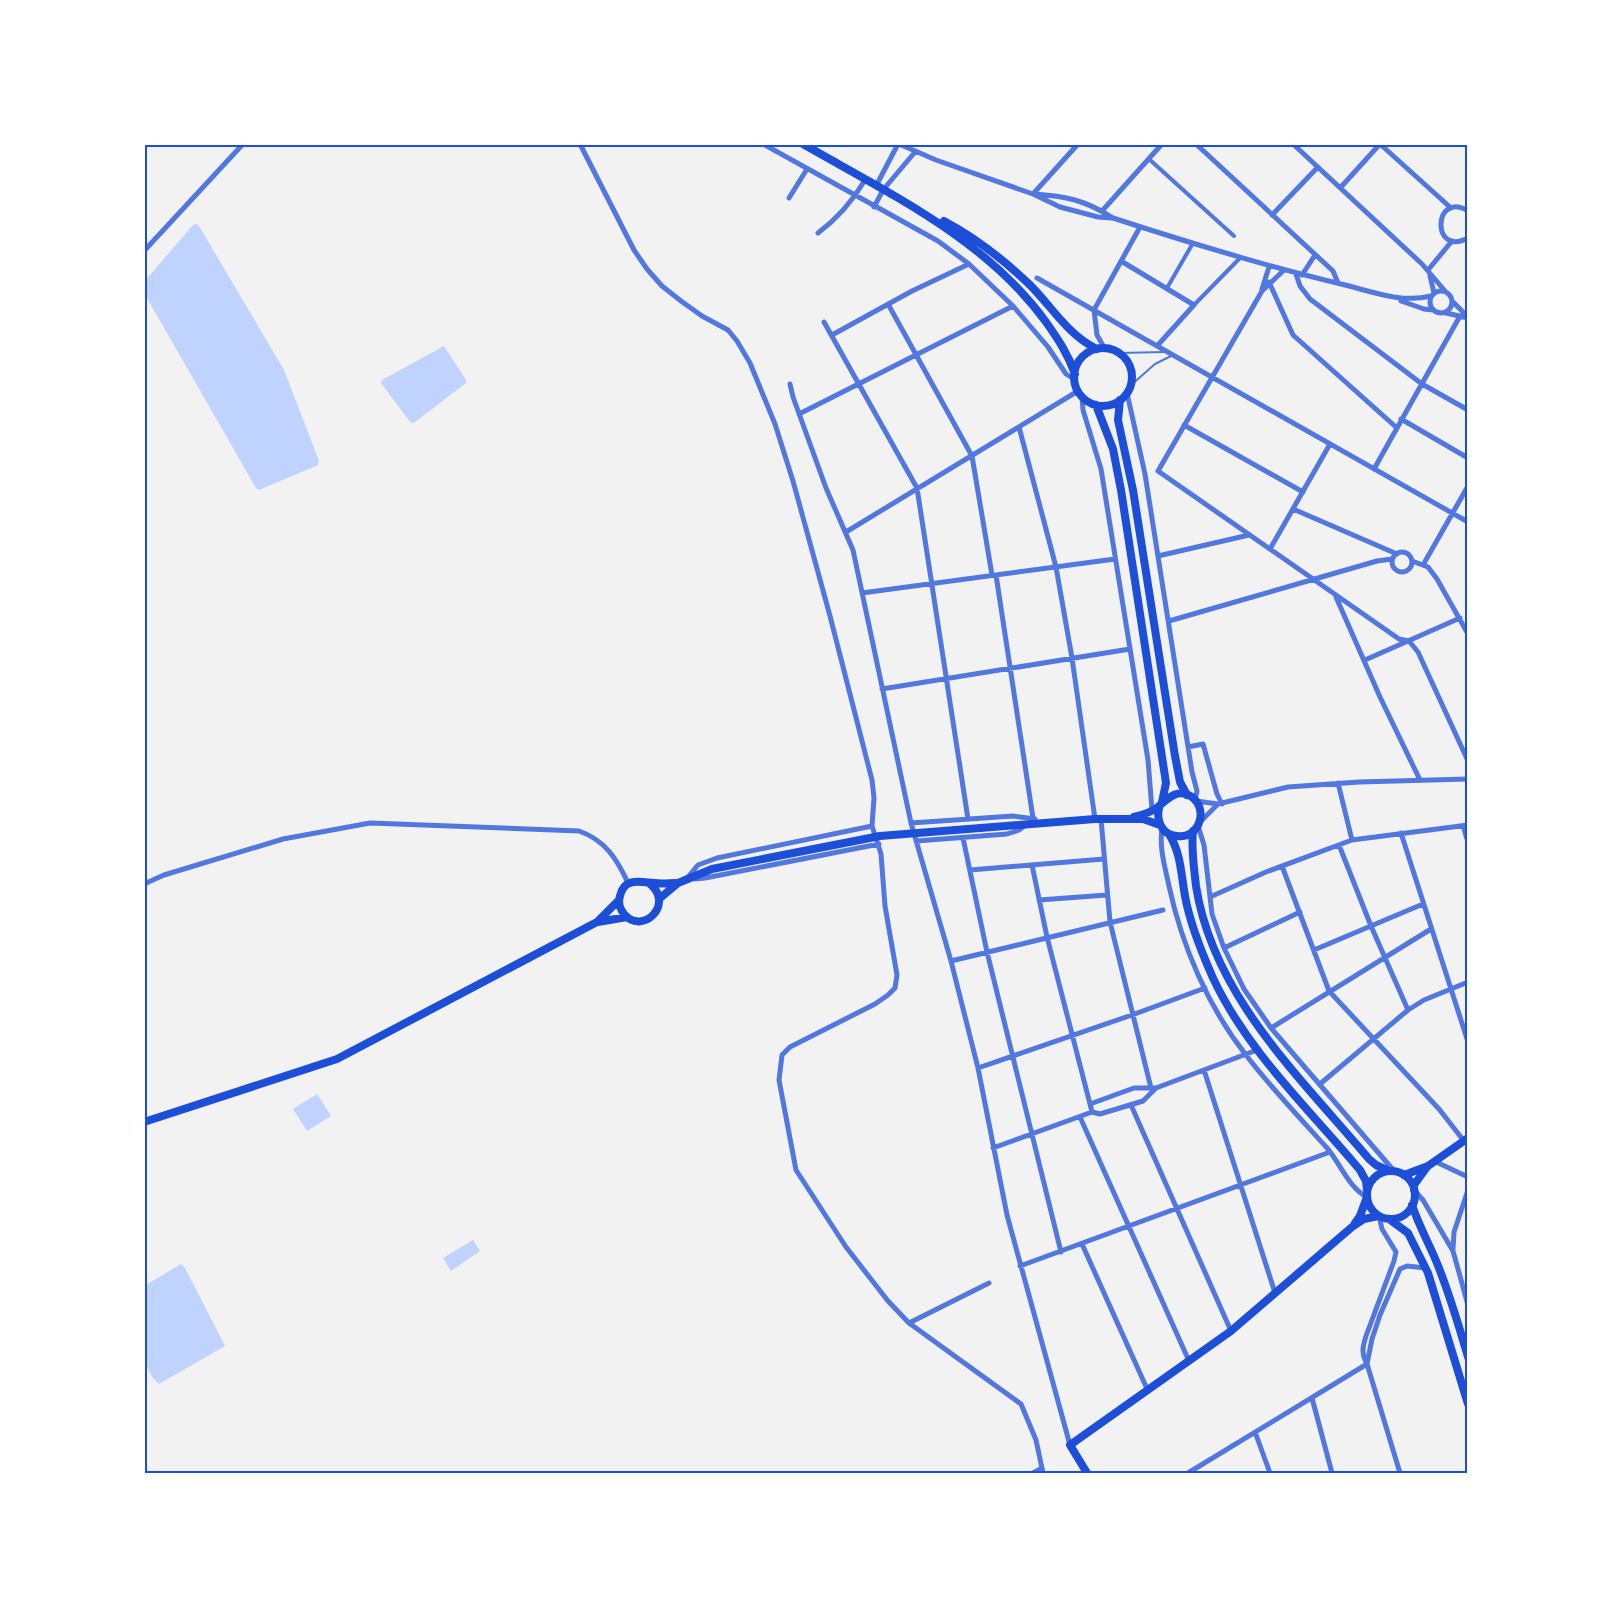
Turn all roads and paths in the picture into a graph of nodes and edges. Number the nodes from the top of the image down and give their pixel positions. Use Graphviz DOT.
graph roads {
  1 [pos="243,144"];
  2 [pos="580,144"];
  3 [pos="763,144"];
  4 [pos="803,144"];
  5 [pos="898,144"];
  6 [pos="1078,144"];
  7 [pos="1162,144"];
  8 [pos="1293,144"];
  9 [pos="1380,144"];
  10 [pos="1198,145"];
  11 [pos="915,152"];
  12 [pos="1149,159"];
  13 [pos="1318,167"];
  14 [pos="807,169"];
  15 [pos="865,180"];
  16 [pos="1341,187"];
  17 [pos="880,188"];
  18 [pos="1033,194"];
  19 [pos="855,196"];
  20 [pos="789,198"];
  21 [pos="901,200"];
  22 [pos="874,207"];
  23 [pos="1451,208"];
  24 [pos="1102,211"];
  25 [pos="1468,211"];
  26 [pos="1272,215"];
  27 [pos="1113,218"];
  28 [pos="1140,227"];
  29 [pos="818,232"];
  30 [pos="1234,236"];
  31 [pos="1468,238"];
  32 [pos="1452,241"];
  33 [pos="1193,243"];
  34 [pos="144,251"];
  35 [pos="1315,255"];
  36 [pos="1240,258"];
  37 [pos="1120,261"];
  38 [pos="969,264"];
  39 [pos="1269,267"];
  40 [pos="1283,271"];
  41 [pos="1428,271"];
  42 [pos="1299,275"];
  43 [pos="1037,278"];
  44 [pos="1269,282"];
  45 [pos="1338,283"];
  46 [pos="1167,288"];
  47 [pos="1262,291"];
  48 [pos="1445,291"];
  49 [pos="1433,294"];
  50 [pos="1394,297"];
  51 [pos="1453,302"];
  52 [pos="888,304"];
  53 [pos="1194,305"];
  54 [pos="1013,306"];
  55 [pos="1094,310"];
  56 [pos="1433,310"];
  57 [pos="1444,313"];
  58 [pos="1460,316"];
  59 [pos="1468,318"];
  60 [pos="824,322"];
  61 [pos="832,335"];
  62 [pos="1157,346"];
  63 [pos="1101,349"];
  64 [pos="1168,351"];
  65 [pos="1119,352"];
  66 [pos="917,354"];
  67 [pos="1174,355"];
  68 [pos="1074,376"];
  69 [pos="1211,377"];
  70 [pos="790,384"];
  71 [pos="859,384"];
  72 [pos="1422,384"];
  73 [pos="1126,393"];
  74 [pos="1080,394"];
  75 [pos="1096,405"];
  76 [pos="1468,410"];
  77 [pos="799,414"];
  78 [pos="1401,419"];
  79 [pos="1184,425"];
  80 [pos="1019,427"];
  81 [pos="1396,428"];
  82 [pos="1330,444"];
  83 [pos="972,456"];
  84 [pos="1468,458"];
  85 [pos="1374,469"];
  86 [pos="1158,471"];
  87 [pos="1145,474"];
  88 [pos="1468,486"];
  89 [pos="917,488"];
  90 [pos="1303,492"];
  91 [pos="1293,509"];
  92 [pos="1452,513"];
  93 [pos="1468,522"];
  94 [pos="846,532"];
  95 [pos="1249,535"];
  96 [pos="1270,549"];
  97 [pos="1158,556"];
  98 [pos="1395,556"];
  99 [pos="1115,559"];
  100 [pos="1412,561"];
  101 [pos="1423,564"];
  102 [pos="1056,567"];
  103 [pos="994,575"];
  104 [pos="1314,580"];
  105 [pos="932,583"];
  106 [pos="862,593"];
  107 [pos="1336,597"];
  108 [pos="1460,618"];
  109 [pos="1169,621"];
  110 [pos="1466,626"];
  111 [pos="1468,634"];
  112 [pos="1409,641"];
  113 [pos="1130,649"];
  114 [pos="1072,657"];
  115 [pos="1365,660"];
  116 [pos="1010,668"];
  117 [pos="947,678"];
  118 [pos="882,689"];
  119 [pos="1188,747"];
  120 [pos="1468,760"];
  121 [pos="1468,779"];
  122 [pos="1420,780"];
  123 [pos="1338,783"];
  124 [pos="1193,799"];
  125 [pos="1220,804"];
  126 [pos="1158,806"];
  127 [pos="1131,818"];
  128 [pos="968,819"];
  129 [pos="1098,819"];
  130 [pos="1030,821"];
  131 [pos="911,823"];
  132 [pos="1466,825"];
  133 [pos="872,826"];
  134 [pos="1197,826"];
  135 [pos="1164,829"];
  136 [pos="1401,833"];
  137 [pos="963,838"];
  138 [pos="1352,840"];
  139 [pos="916,841"];
  140 [pos="1468,842"];
  141 [pos="879,844"];
  142 [pos="1339,845"];
  143 [pos="1104,859"];
  144 [pos="1032,865"];
  145 [pos="1282,866"];
  146 [pos="970,870"];
  147 [pos="687,879"];
  148 [pos="678,882"];
  149 [pos="649,883"];
  150 [pos="144,884"];
  151 [pos="628,884"];
  152 [pos="1107,895"];
  153 [pos="1210,897"];
  154 [pos="659,898"];
  155 [pos="619,900"];
  156 [pos="1039,900"];
  157 [pos="1423,904"];
  158 [pos="1162,910"];
  159 [pos="1300,912"];
  160 [pos="627,916"];
  161 [pos="597,922"];
  162 [pos="1110,922"];
  163 [pos="1371,926"];
  164 [pos="1431,928"];
  165 [pos="1047,937"];
  166 [pos="1224,948"];
  167 [pos="1314,950"];
  168 [pos="987,951"];
  169 [pos="1385,956"];
  170 [pos="951,961"];
  171 [pos="1468,982"];
  172 [pos="1205,988"];
  173 [pos="1452,989"];
  174 [pos="1329,991"];
  175 [pos="1408,1010"];
  176 [pos="1132,1015"];
  177 [pos="1271,1028"];
  178 [pos="1072,1035"];
  179 [pos="1373,1038"];
  180 [pos="1468,1042"];
  181 [pos="1257,1050"];
  182 [pos="1245,1054"];
  183 [pos="1012,1055"];
  184 [pos="978,1068"];
  185 [pos="1204,1070"];
  186 [pos="1320,1084"];
  187 [pos="1154,1088"];
  188 [pos="1090,1104"];
  189 [pos="1131,1105"];
  190 [pos="1092,1112"];
  191 [pos="1080,1117"];
  192 [pos="144,1122"];
  193 [pos="1031,1134"];
  194 [pos="1466,1139"];
  195 [pos="993,1148"];
  196 [pos="1330,1152"];
  197 [pos="1431,1164"];
  198 [pos="1396,1172"];
  199 [pos="1468,1177"];
  200 [pos="1240,1185"];
  201 [pos="1414,1190"];
  202 [pos="1468,1190"];
  203 [pos="1367,1193"];
  204 [pos="1412,1205"];
  205 [pos="1176,1209"];
  206 [pos="1379,1216"];
  207 [pos="1389,1219"];
  208 [pos="1128,1226"];
  209 [pos="1352,1227"];
  210 [pos="1082,1244"];
  211 [pos="1453,1251"];
  212 [pos="1061,1252"];
  213 [pos="1020,1266"];
  214 [pos="1426,1268"];
  215 [pos="989,1283"];
  216 [pos="1275,1293"];
  217 [pos="1468,1305"];
  218 [pos="909,1323"];
  219 [pos="1231,1331"];
  220 [pos="1468,1357"];
  221 [pos="1189,1361"];
  222 [pos="1367,1364"];
  223 [pos="1148,1391"];
  224 [pos="1312,1398"];
  225 [pos="1468,1404"];
  226 [pos="1255,1432"];
  227 [pos="1070,1445"];
  228 [pos="1042,1470"];
  229 [pos="1033,1473"];
  230 [pos="1087,1473"];
  231 [pos="1189,1473"];
  232 [pos="1270,1473"];
  233 [pos="1332,1473"];
  234 [pos="1400,1473"];
  1 -- 34 [label="street"];
  2 -- 133 [label="street"];
  3 -- 14 [label="street"];
  4 -- 15 [label="main road"];
  5 -- 11 [label="street"];
  5 -- 17 [label="street"];
  6 -- 18 [label="street"];
  7 -- 12 [label="street"];
  8 -- 13 [label="street"];
  9 -- 16 [label="street"];
  9 -- 23 [label="street"];
  10 -- 26 [label="street"];
  11 -- 17 [label="street"];
  11 -- 18 [label="street"];
  12 -- 24 [label="street"];
  12 -- 30 [label="street"];
  13 -- 16 [label="street"];
  13 -- 26 [label="street"];
  14 -- 19 [label="street"];
  14 -- 20 [label="street"];
  15 -- 17 [label="main road"];
  15 -- 19 [label="street"];
  16 -- 41 [label="street"];
  17 -- 21 [label="main road"];
  17 -- 22 [label="street"];
  18 -- 24 [label="street"];
  18 -- 27 [label="street"];
  19 -- 22 [label="street"];
  19 -- 29 [label="street"];
  21 -- 63 [label="main road"];
  21 -- 68 [label="main road"];
  22 -- 38 [label="street"];
  23 -- 25 [label="street"];
  23 -- 32 [label="street"];
  24 -- 27 [label="street"];
  26 -- 35 [label="street"];
  27 -- 28 [label="street"];
  28 -- 33 [label="street"];
  28 -- 37 [label="street"];
  31 -- 32 [label="street"];
  32 -- 41 [label="street"];
  33 -- 36 [label="street"];
  33 -- 46 [label="street"];
  35 -- 42 [label="street"];
  35 -- 45 [label="street"];
  36 -- 39 [label="street"];
  36 -- 53 [label="street"];
  37 -- 46 [label="street"];
  37 -- 55 [label="street"];
  38 -- 52 [label="street"];
  38 -- 54 [label="street"];
  39 -- 40 [label="street"];
  39 -- 47 [label="street"];
  40 -- 42 [label="street"];
  40 -- 44 [label="street"];
  41 -- 48 [label="street"];
  41 -- 49 [label="street"];
  42 -- 45 [label="street"];
  42 -- 72 [label="street"];
  43 -- 55 [label="street"];
  44 -- 47 [label="street"];
  44 -- 81 [label="street"];
  45 -- 50 [label="street"];
  46 -- 53 [label="street"];
  47 -- 69 [label="street"];
  48 -- 49 [label="street"];
  48 -- 51 [label="street"];
  49 -- 50 [label="street"];
  49 -- 56 [label="street"];
  50 -- 56 [label="street"];
  51 -- 57 [label="street"];
  51 -- 59 [label="street"];
  52 -- 61 [label="street"];
  52 -- 66 [label="street"];
  53 -- 62 [label="street"];
  54 -- 66 [label="street"];
  54 -- 68 [label="street"];
  55 -- 62 [label="street"];
  55 -- 63 [label="street"];
  56 -- 57 [label="street"];
  57 -- 58 [label="street"];
  58 -- 59 [label="street"];
  58 -- 72 [label="street"];
  60 -- 61 [label="street"];
  61 -- 71 [label="street"];
  62 -- 64 [label="street"];
  63 -- 65 [label="main road"];
  63 -- 68 [label="main road"];
  64 -- 65 [label="lane"];
  64 -- 67 [label="street"];
  65 -- 73 [label="main road"];
  66 -- 71 [label="street"];
  66 -- 83 [label="street"];
  67 -- 69 [label="street"];
  67 -- 73 [label="lane"];
  68 -- 74 [label="main road"];
  69 -- 79 [label="street"];
  69 -- 82 [label="street"];
  70 -- 77 [label="street"];
  71 -- 77 [label="street"];
  71 -- 89 [label="street"];
  72 -- 76 [label="street"];
  72 -- 78 [label="street"];
  73 -- 75 [label="main road"];
  73 -- 87 [label="street"];
  73 -- 124 [label="main road"];
  74 -- 75 [label="main road"];
  74 -- 80 [label="street"];
  74 -- 99 [label="street"];
  75 -- 126 [label="main road"];
  77 -- 94 [label="street"];
  78 -- 81 [label="street"];
  78 -- 84 [label="street"];
  79 -- 86 [label="street"];
  79 -- 90 [label="street"];
  80 -- 83 [label="street"];
  80 -- 102 [label="street"];
  81 -- 85 [label="street"];
  82 -- 85 [label="street"];
  82 -- 90 [label="street"];
  83 -- 89 [label="street"];
  83 -- 103 [label="street"];
  85 -- 92 [label="street"];
  86 -- 87 [label="street"];
  86 -- 95 [label="street"];
  87 -- 97 [label="street"];
  88 -- 92 [label="street"];
  89 -- 94 [label="street"];
  89 -- 105 [label="street"];
  90 -- 91 [label="street"];
  91 -- 96 [label="street"];
  91 -- 98 [label="street"];
  92 -- 93 [label="street"];
  92 -- 101 [label="street"];
  94 -- 106 [label="street"];
  95 -- 96 [label="street"];
  95 -- 97 [label="street"];
  96 -- 104 [label="street"];
  97 -- 109 [label="street"];
  98 -- 100 [label="street"];
  98 -- 100 [label="street"];
  98 -- 104 [label="street"];
  99 -- 102 [label="street"];
  99 -- 113 [label="street"];
  100 -- 101 [label="street"];
  101 -- 108 [label="street"];
  102 -- 103 [label="street"];
  102 -- 114 [label="street"];
  103 -- 105 [label="street"];
  103 -- 116 [label="street"];
  104 -- 107 [label="street"];
  104 -- 109 [label="street"];
  105 -- 106 [label="street"];
  105 -- 117 [label="street"];
  106 -- 118 [label="street"];
  107 -- 112 [label="street"];
  107 -- 115 [label="street"];
  108 -- 110 [label="street"];
  108 -- 112 [label="street"];
  109 -- 119 [label="street"];
  110 -- 111 [label="street"];
  112 -- 115 [label="street"];
  112 -- 120 [label="street"];
  113 -- 114 [label="street"];
  113 -- 126 [label="street"];
  114 -- 116 [label="street"];
  114 -- 129 [label="street"];
  115 -- 122 [label="street"];
  116 -- 117 [label="street"];
  116 -- 130 [label="street"];
  117 -- 118 [label="street"];
  117 -- 128 [label="street"];
  118 -- 131 [label="street"];
  119 -- 124 [label="street"];
  119 -- 125 [label="street"];
  121 -- 122 [label="street"];
  122 -- 123 [label="street"];
  123 -- 125 [label="street"];
  123 -- 138 [label="street"];
  124 -- 125 [label="street"];
  124 -- 126 [label="main road"];
  124 -- 134 [label="main road"];
  125 -- 134 [label="street"];
  126 -- 127 [label="main road"];
  126 -- 135 [label="main road"];
  127 -- 129 [label="main road"];
  127 -- 135 [label="main road"];
  128 -- 130 [label="street"];
  128 -- 131 [label="street"];
  129 -- 130 [label="main road"];
  129 -- 143 [label="street"];
  130 -- 137 [label="street"];
  130 -- 147 [label="main road"];
  131 -- 139 [label="street"];
  132 -- 136 [label="street"];
  132 -- 140 [label="street"];
  133 -- 141 [label="street"];
  133 -- 147 [label="street"];
  134 -- 135 [label="main road"];
  134 -- 153 [label="street"];
  134 -- 198 [label="main road"];
  135 -- 172 [label="street"];
  135 -- 181 [label="main road"];
  136 -- 138 [label="street"];
  136 -- 157 [label="street"];
  137 -- 139 [label="street"];
  137 -- 146 [label="street"];
  138 -- 142 [label="street"];
  139 -- 170 [label="street"];
  141 -- 147 [label="street"];
  141 -- 218 [label="street"];
  142 -- 145 [label="street"];
  142 -- 163 [label="street"];
  143 -- 144 [label="street"];
  143 -- 152 [label="street"];
  144 -- 146 [label="street"];
  144 -- 156 [label="street"];
  145 -- 153 [label="street"];
  145 -- 159 [label="street"];
  146 -- 168 [label="street"];
  147 -- 148 [label="main road"];
  148 -- 149 [label="main road"];
  148 -- 154 [label="main road"];
  149 -- 151 [label="main road"];
  149 -- 154 [label="main road"];
  150 -- 151 [label="street"];
  151 -- 155 [label="main road"];
  152 -- 156 [label="street"];
  152 -- 162 [label="street"];
  153 -- 166 [label="street"];
  154 -- 160 [label="main road"];
  155 -- 160 [label="main road"];
  155 -- 161 [label="main road"];
  156 -- 165 [label="street"];
  157 -- 163 [label="street"];
  157 -- 164 [label="street"];
  158 -- 162 [label="street"];
  159 -- 166 [label="street"];
  159 -- 167 [label="street"];
  160 -- 161 [label="main road"];
  161 -- 192 [label="main road"];
  162 -- 165 [label="street"];
  162 -- 176 [label="street"];
  163 -- 167 [label="street"];
  163 -- 169 [label="street"];
  164 -- 169 [label="street"];
  164 -- 173 [label="street"];
  165 -- 168 [label="street"];
  165 -- 178 [label="street"];
  166 -- 177 [label="street"];
  167 -- 174 [label="street"];
  168 -- 170 [label="street"];
  168 -- 183 [label="street"];
  169 -- 174 [label="street"];
  169 -- 175 [label="street"];
  170 -- 184 [label="street"];
  171 -- 173 [label="street"];
  172 -- 176 [label="street"];
  172 -- 182 [label="street"];
  173 -- 175 [label="street"];
  173 -- 180 [label="street"];
  174 -- 177 [label="street"];
  174 -- 179 [label="street"];
  175 -- 179 [label="street"];
  176 -- 178 [label="street"];
  176 -- 187 [label="street"];
  177 -- 186 [label="street"];
  178 -- 183 [label="street"];
  178 -- 188 [label="street"];
  179 -- 186 [label="street"];
  179 -- 194 [label="street"];
  181 -- 182 [label="street"];
  181 -- 203 [label="main road"];
  182 -- 185 [label="street"];
  182 -- 196 [label="street"];
  183 -- 184 [label="street"];
  183 -- 193 [label="street"];
  184 -- 195 [label="street"];
  185 -- 187 [label="street"];
  185 -- 200 [label="street"];
  186 -- 198 [label="street"];
  187 -- 188 [label="street"];
  187 -- 189 [label="street"];
  188 -- 190 [label="street"];
  189 -- 190 [label="street"];
  189 -- 205 [label="street"];
  190 -- 191 [label="street"];
  191 -- 193 [label="street"];
  191 -- 208 [label="street"];
  193 -- 195 [label="street"];
  193 -- 212 [label="street"];
  194 -- 197 [label="main road"];
  195 -- 213 [label="street"];
  196 -- 200 [label="street"];
  196 -- 203 [label="street"];
  197 -- 198 [label="main road"];
  197 -- 199 [label="street"];
  197 -- 201 [label="main road"];
  198 -- 201 [label="main road"];
  198 -- 203 [label="main road"];
  200 -- 205 [label="street"];
  200 -- 216 [label="street"];
  201 -- 204 [label="main road"];
  201 -- 211 [label="street"];
  202 -- 211 [label="street"];
  203 -- 206 [label="main road"];
  203 -- 209 [label="main road"];
  204 -- 207 [label="main road"];
  204 -- 220 [label="main road"];
  205 -- 208 [label="street"];
  205 -- 219 [label="street"];
  206 -- 207 [label="main road"];
  206 -- 209 [label="main road"];
  206 -- 222 [label="street"];
  207 -- 214 [label="main road"];
  208 -- 210 [label="street"];
  208 -- 221 [label="street"];
  209 -- 216 [label="main road"];
  210 -- 212 [label="street"];
  210 -- 223 [label="street"];
  211 -- 217 [label="street"];
  212 -- 213 [label="street"];
  213 -- 227 [label="street"];
  214 -- 222 [label="street"];
  214 -- 225 [label="main road"];
  215 -- 218 [label="street"];
  216 -- 219 [label="main road"];
  218 -- 228 [label="street"];
  219 -- 221 [label="main road"];
  221 -- 223 [label="main road"];
  222 -- 224 [label="street"];
  222 -- 234 [label="street"];
  223 -- 227 [label="main road"];
  224 -- 226 [label="street"];
  224 -- 233 [label="street"];
  226 -- 231 [label="street"];
  226 -- 232 [label="street"];
  227 -- 230 [label="main road"];
  228 -- 229 [label="street"];
}
